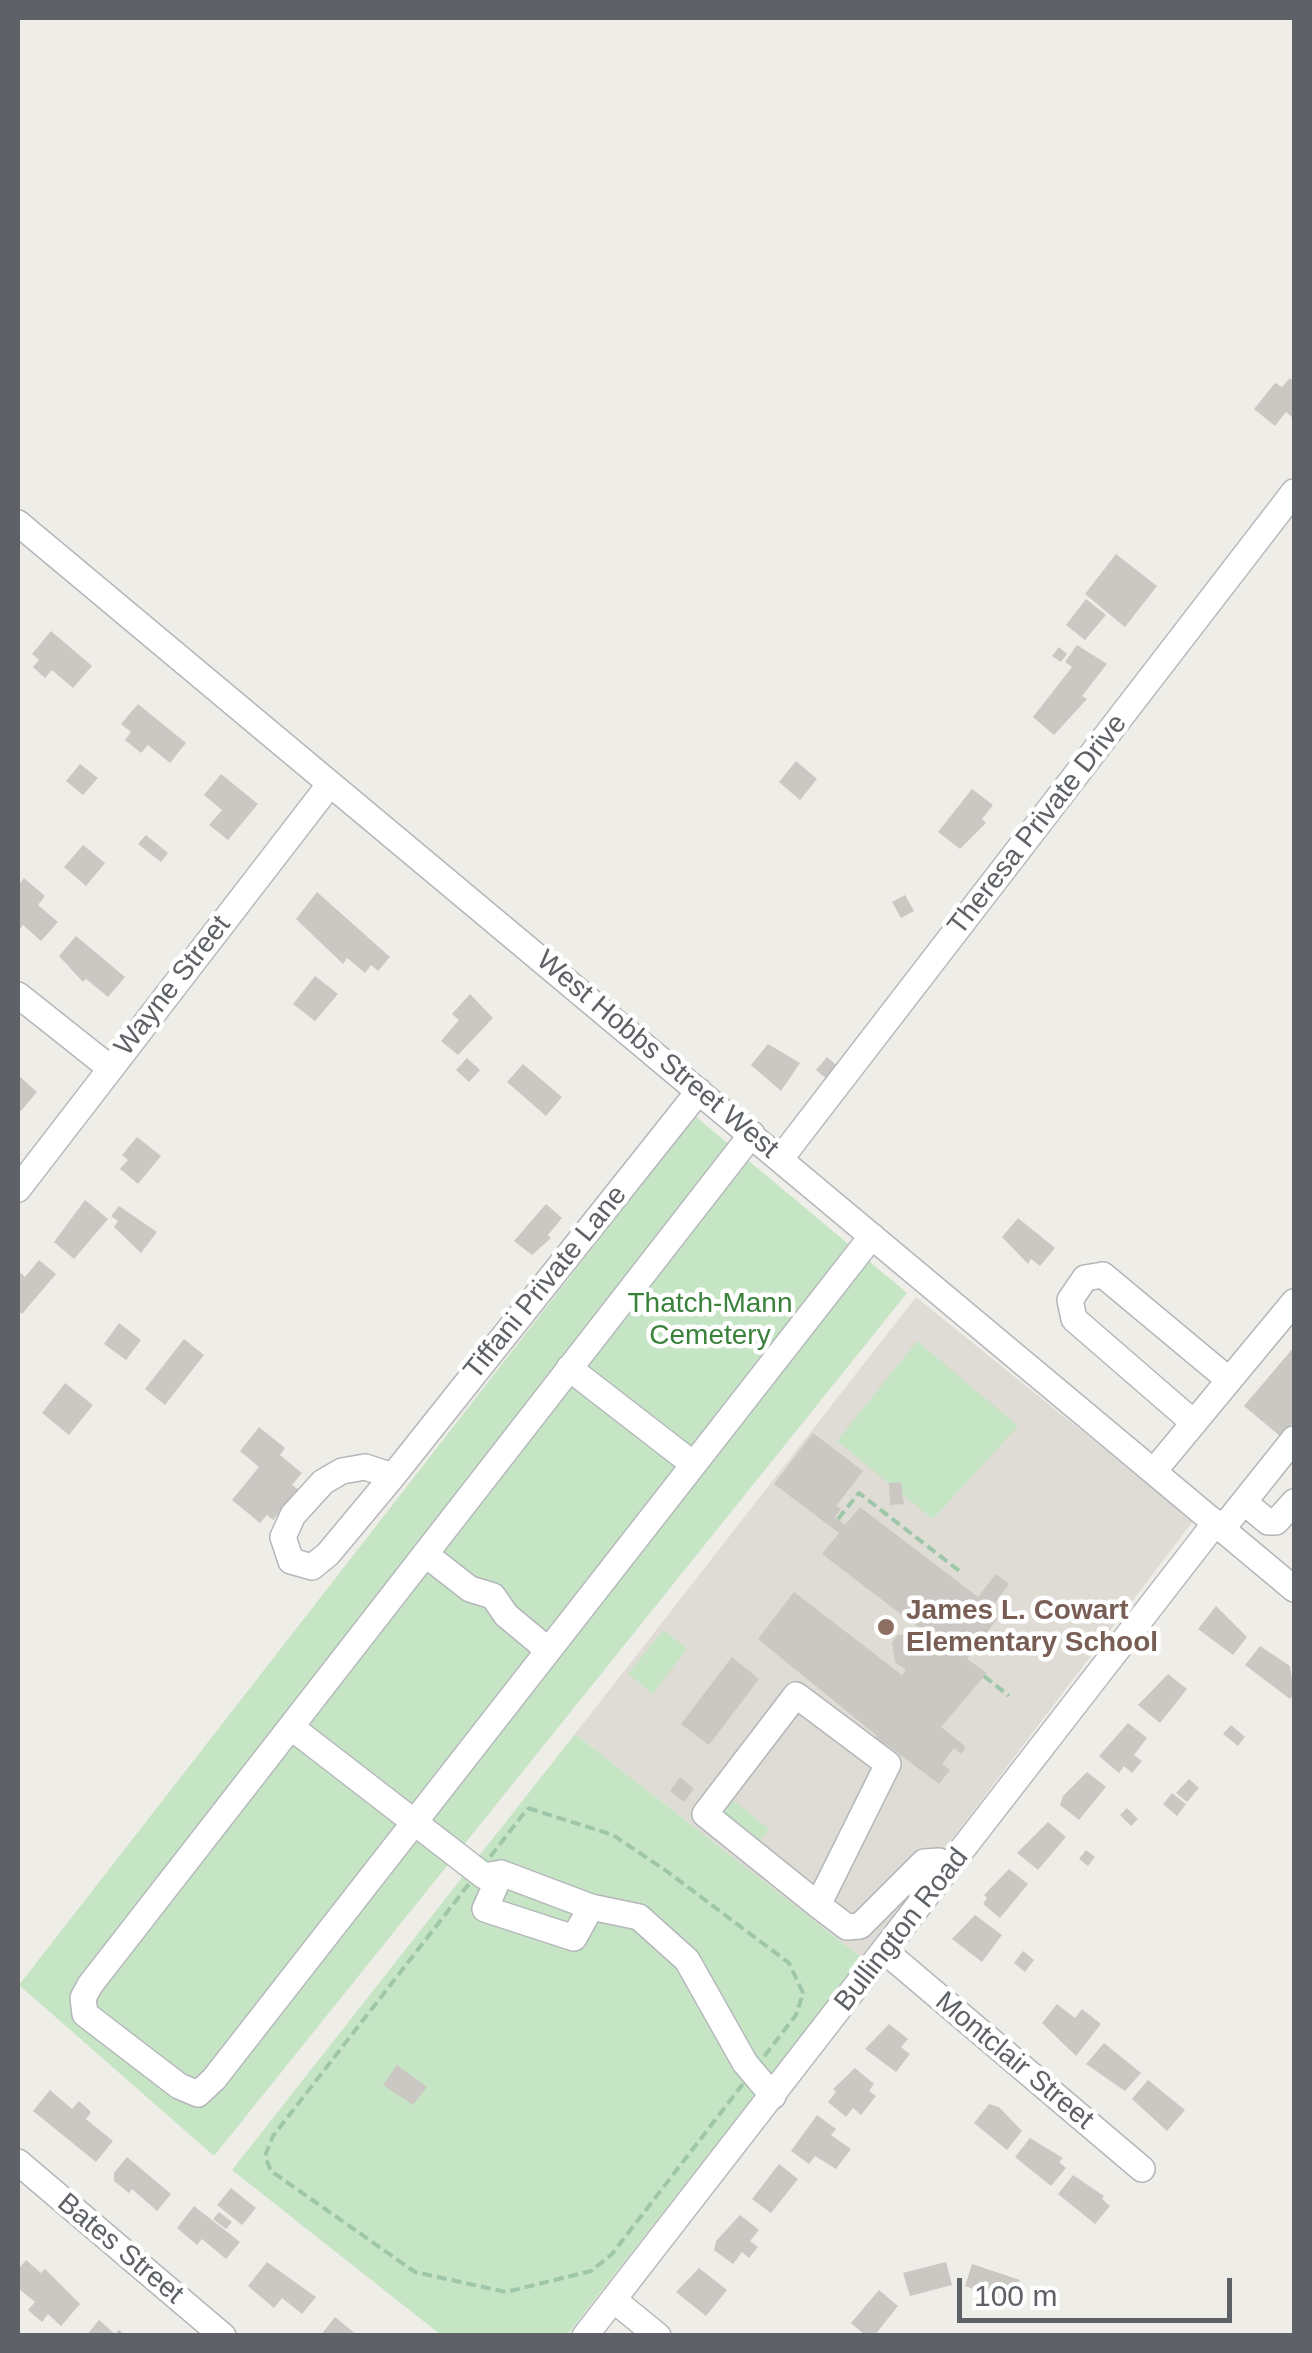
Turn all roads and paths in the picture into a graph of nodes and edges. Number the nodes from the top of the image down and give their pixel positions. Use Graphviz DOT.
graph roads {
  1 [pos="1294,492"];
  2 [pos="18,523"];
  3 [pos="330,784"];
  4 [pos="18,995"];
  5 [pos="110,1068"];
  6 [pos="700,1092"];
  7 [pos="752,1134"];
  8 [pos="781,1158"];
  9 [pos="18,1189"];
  10 [pos="872,1236"];
  11 [pos="1294,1302"];
  12 [pos="570,1368"];
  13 [pos="1230,1380"];
  14 [pos="1194,1423"];
  15 [pos="1294,1439"];
  16 [pos="693,1464"];
  17 [pos="1154,1471"];
  18 [pos="392,1476"];
  19 [pos="1244,1502"];
  20 [pos="1294,1502"];
  21 [pos="838,1519"];
  22 [pos="1219,1525"];
  23 [pos="425,1554"];
  24 [pos="962,1573"];
  25 [pos="1294,1589"];
  26 [pos="548,1650"];
  27 [pos="984,1676"];
  28 [pos="1009,1696"];
  29 [pos="291,1726"];
  30 [pos="414,1823"];
  31 [pos="938,1861"];
  32 [pos="490,1872"];
  33 [pos="590,1906"];
  34 [pos="818,1906"];
  35 [pos="886,1952"];
  36 [pos="752,2070"];
  37 [pos="773,2096"];
  38 [pos="18,2162"];
  39 [pos="1142,2169"];
  40 [pos="614,2300"];
  41 [pos="223,2336"];
  42 [pos="585,2336"];
  43 [pos="658,2336"];
  1 -- 8 [label="street, Theresa Private Drive"];
  2 -- 3 [label="street, West Hobbs Street West"];
  3 -- 5 [label="street, Wayne Street"];
  3 -- 6 [label="street, West Hobbs Street West"];
  4 -- 5 [label="street"];
  5 -- 9 [label="street, Wayne Street"];
  6 -- 7 [label="street, West Hobbs Street West"];
  6 -- 18 [label="street, Tiffani Private Lane"];
  7 -- 8 [label="street, West Hobbs Street West"];
  7 -- 12 [label="street"];
  8 -- 10 [label="street, West Hobbs Street West"];
  10 -- 16 [label="street"];
  10 -- 17 [label="street, West Hobbs Street West"];
  11 -- 13 [label="street"];
  12 -- 16 [label="street"];
  12 -- 23 [label="street"];
  13 -- 14 [label="street"];
  13 -- 14 [label="street"];
  14 -- 17 [label="street"];
  15 -- 19 [label="street, Bullington Road"];
  16 -- 26 [label="street"];
  17 -- 22 [label="street, West Hobbs Street West"];
  19 -- 20 [label="street"];
  19 -- 22 [label="street, Bullington Road"];
  21 -- 24 [label="path"];
  22 -- 25 [label="street, West Hobbs Street West"];
  22 -- 35 [label="street, Bullington Road"];
  23 -- 26 [label="street"];
  23 -- 29 [label="street"];
  26 -- 30 [label="street"];
  27 -- 28 [label="path"];
  29 -- 30 [label="street"];
  29 -- 30 [label="street"];
  30 -- 32 [label="street"];
  31 -- 34 [label="street"];
  32 -- 33 [label="street"];
  32 -- 33 [label="street"];
  32 -- 36 [label="path"];
  32 -- 36 [label="path"];
  33 -- 36 [label="street"];
  34 -- 34 [label="street"];
  35 -- 37 [label="street, Bullington Road"];
  35 -- 39 [label="street, Montclair Street"];
  36 -- 37 [label="street"];
  37 -- 40 [label="street, Bullington Road"];
  38 -- 41 [label="street, Bates Street"];
  40 -- 42 [label="street, Bullington Road"];
  40 -- 43 [label="street"];
}
